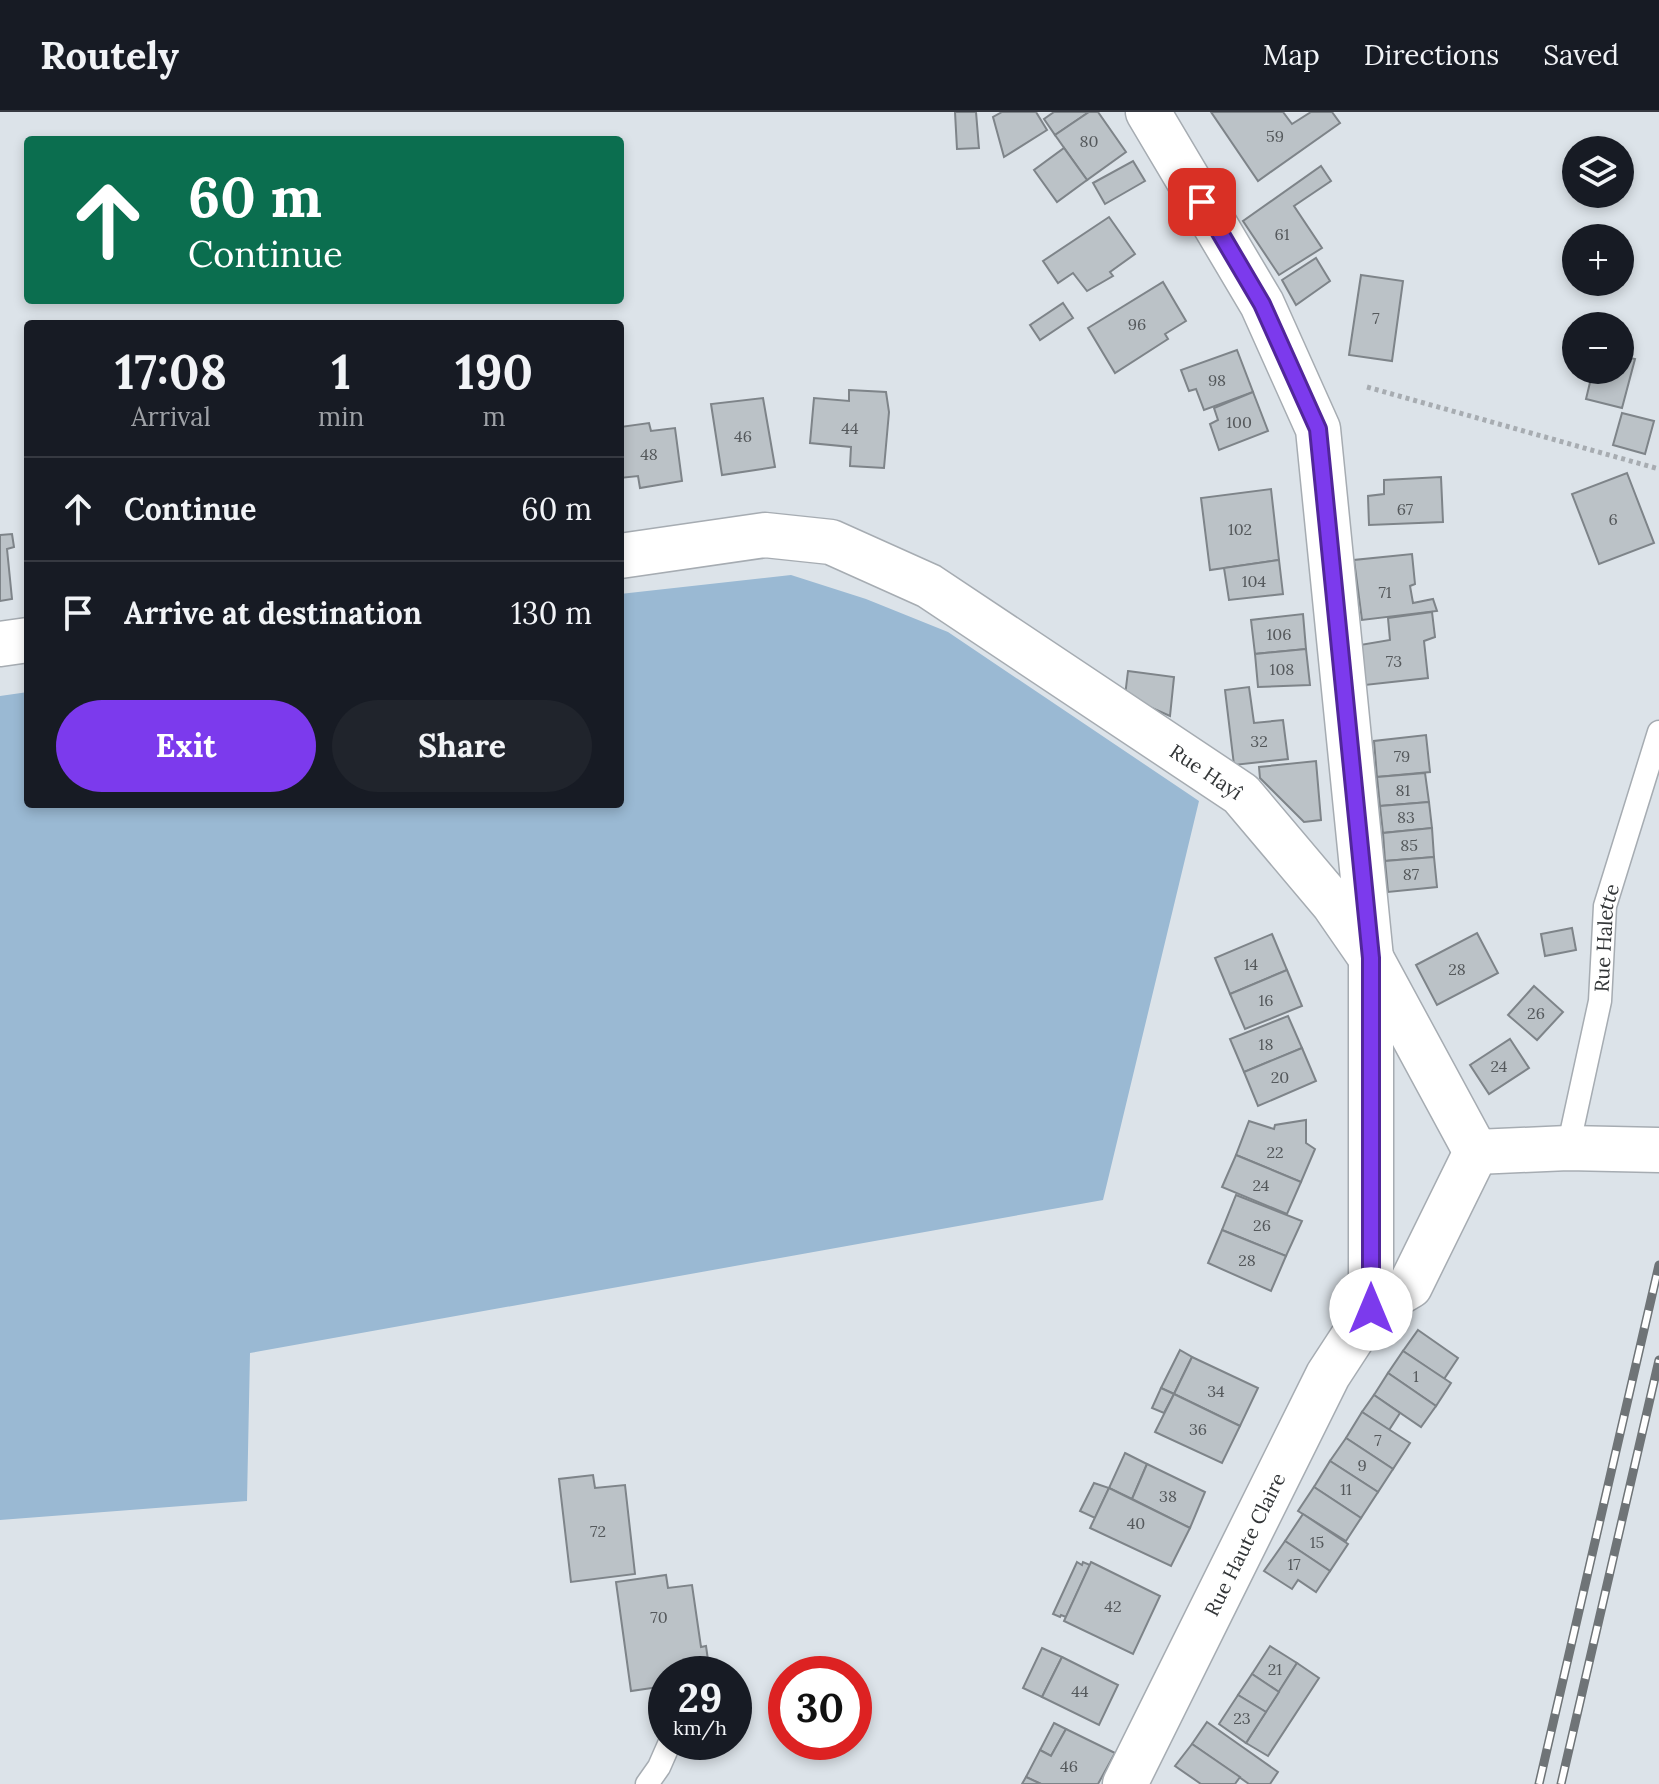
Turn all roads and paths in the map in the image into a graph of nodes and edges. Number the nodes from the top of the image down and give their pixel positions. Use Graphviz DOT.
graph roads {
  1 [pos="1148,112"];
  2 [pos="1367,387"];
  3 [pos="1659,469"];
  4 [pos="624,555"];
  5 [pos="24,641"];
  6 [pos="0,644"];
  7 [pos="1659,732"];
  8 [pos="1371,958"];
  9 [pos="1568,1148"];
  10 [pos="1659,1150"];
  11 [pos="1476,1152"];
  12 [pos="1371,1309"];
  13 [pos="662,1760"];
  14 [pos="647,1784"];
  15 [pos="1125,1784"];
  1 -- 8 [label="street"];
  2 -- 3 [label="path"];
  4 -- 8 [label="street, Rue Hayî"];
  5 -- 6 [label="street"];
  7 -- 9 [label="lane, Rue Halette"];
  8 -- 11 [label="street, Rue Hayî"];
  8 -- 12 [label="street"];
  9 -- 10 [label="street"];
  9 -- 11 [label="street"];
  11 -- 12 [label="street"];
  12 -- 15 [label="street, Rue Haute Claire"];
  13 -- 14 [label="lane"];
}
